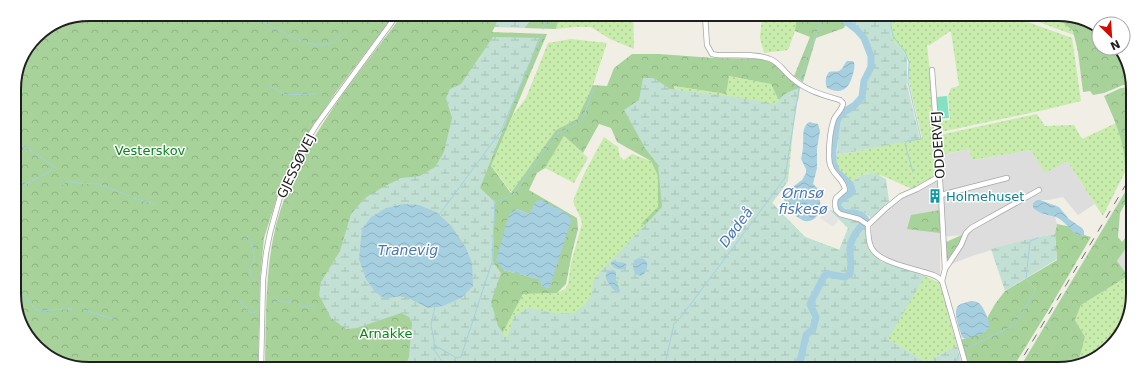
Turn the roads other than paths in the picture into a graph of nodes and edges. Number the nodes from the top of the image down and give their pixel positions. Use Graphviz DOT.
graph roads {
  1 [pos="393,21"];
  2 [pos="705,21"];
  3 [pos="932,70"];
  4 [pos="940,176"];
  5 [pos="1007,178"];
  6 [pos="1039,190"];
  7 [pos="941,195"];
  8 [pos="868,225"];
  9 [pos="945,269"];
  10 [pos="942,281"];
  11 [pos="261,362"];
  12 [pos="965,362"];
  1 -- 11 [label="street, GJESSØVEJ"];
  2 -- 8 [label="street"];
  3 -- 4 [label="street, ODDERVEJ"];
  4 -- 7 [label="street, ODDERVEJ"];
  4 -- 8 [label="street"];
  5 -- 7 [label="street"];
  6 -- 9 [label="street"];
  7 -- 9 [label="street, ODDERVEJ"];
  8 -- 10 [label="street"];
  9 -- 10 [label="street"];
  10 -- 12 [label="street"];
}
